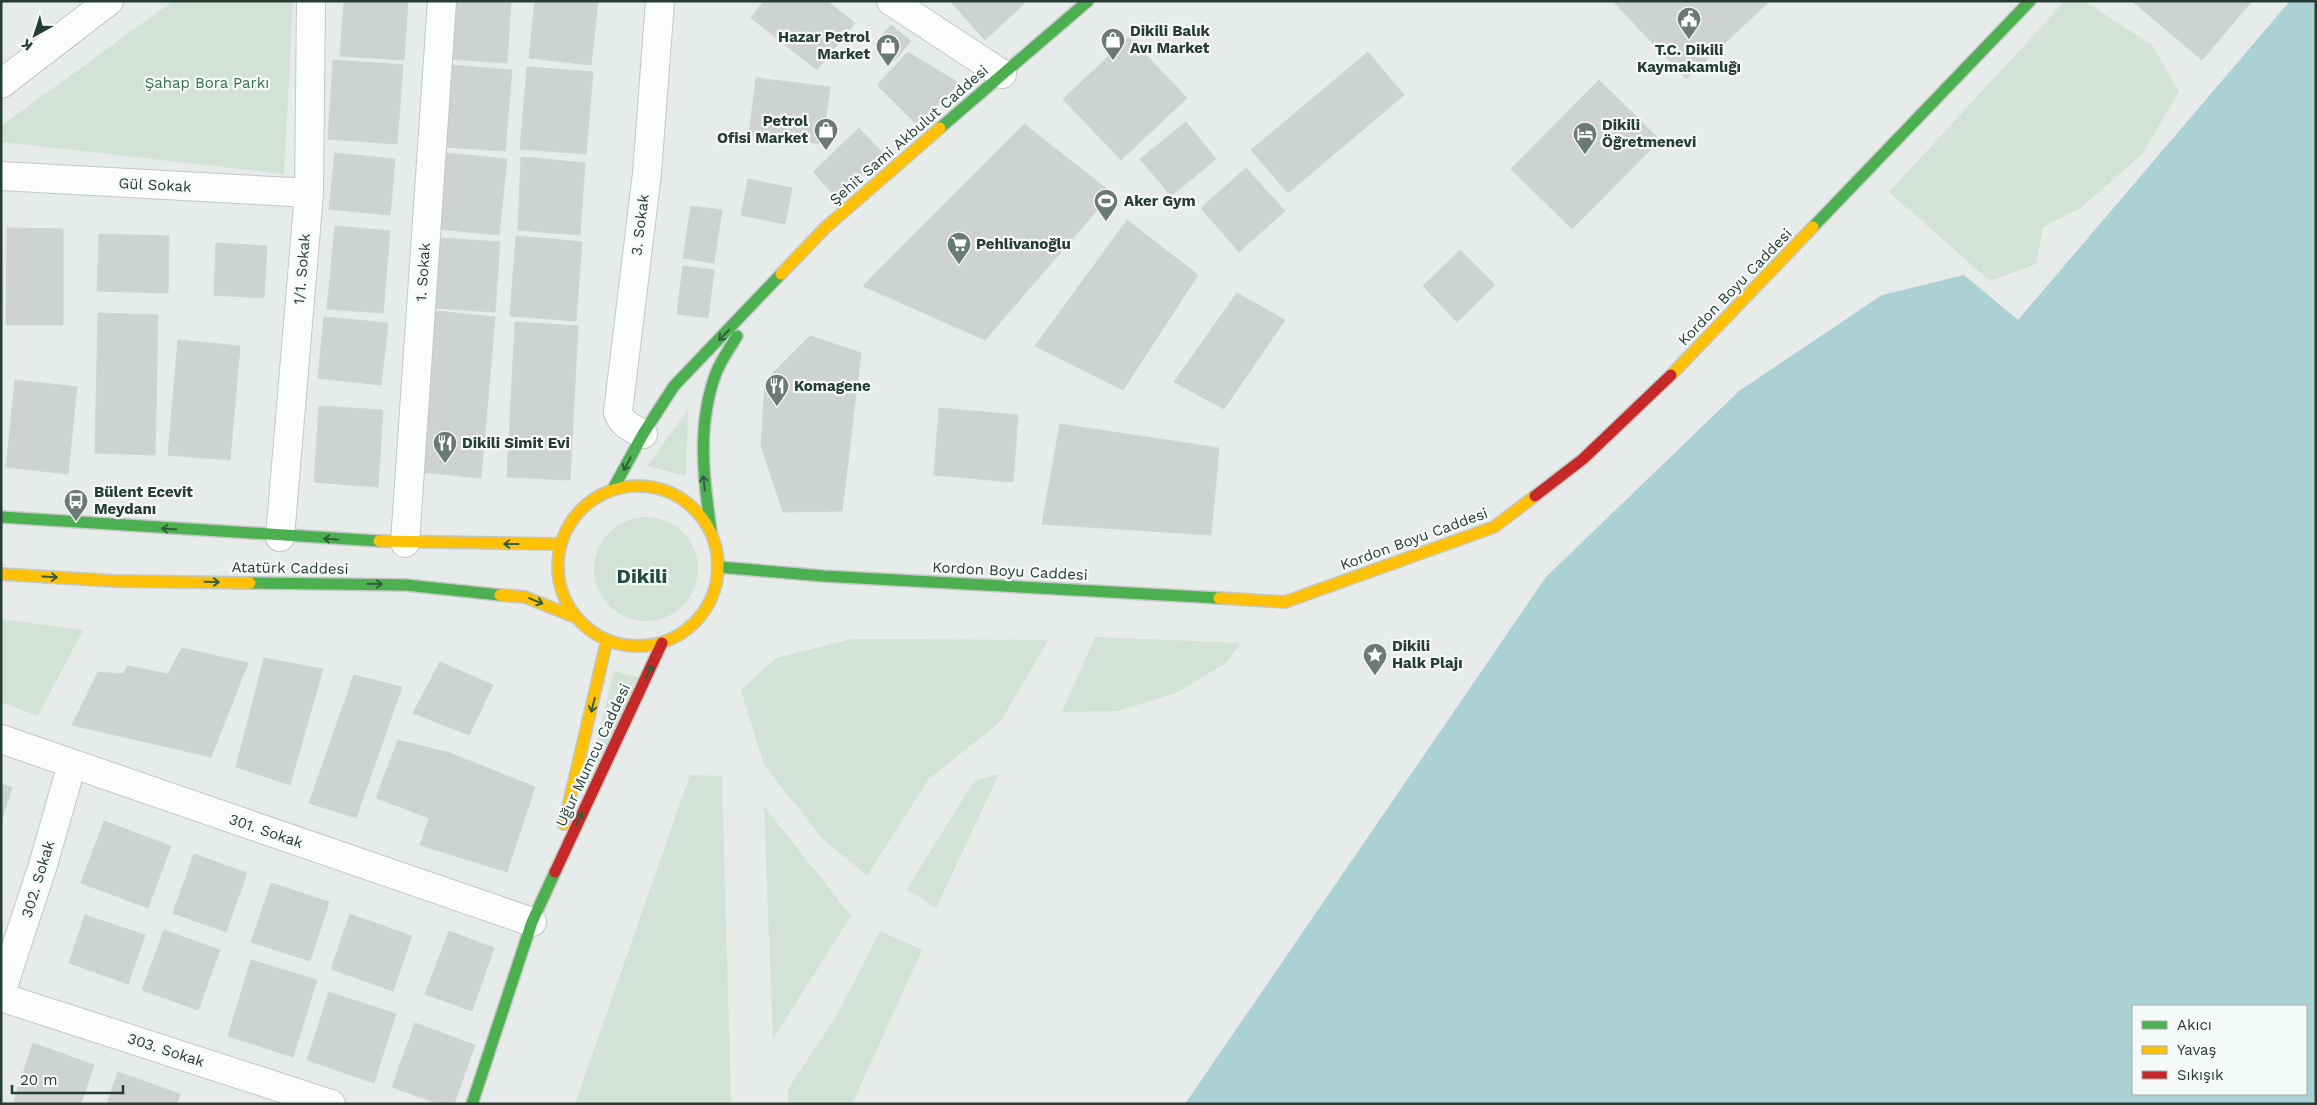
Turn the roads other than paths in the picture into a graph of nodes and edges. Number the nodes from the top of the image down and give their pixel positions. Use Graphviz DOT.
graph roads {
  1 [pos="109,1"];
  2 [pos="311,1"];
  3 [pos="442,1"];
  4 [pos="660,1"];
  5 [pos="891,1"];
  6 [pos="1088,1"];
  7 [pos="2023,4"];
  8 [pos="1002,74"];
  9 [pos="1,84"];
  10 [pos="1,176"];
  11 [pos="309,193"];
  12 [pos="758,300"];
  13 [pos="643,434"];
  14 [pos="612,489"];
  15 [pos="1,517"];
  16 [pos="711,531"];
  17 [pos="280,537"];
  18 [pos="405,544"];
  19 [pos="560,544"];
  20 [pos="719,568"];
  21 [pos="1,574"];
  22 [pos="575,617"];
  23 [pos="607,640"];
  24 [pos="662,643"];
  25 [pos="1,739"];
  26 [pos="72,764"];
  27 [pos="552,879"];
  28 [pos="532,922"];
  29 [pos="1,992"];
  30 [pos="1,997"];
  31 [pos="331,1104"];
  32 [pos="472,1104"];
  1 -- 9 [label="street"];
  2 -- 11 [label="street, 1/1. Sokak"];
  3 -- 18 [label="street, 1. Sokak"];
  4 -- 13 [label="street, 3. Sokak"];
  5 -- 8 [label="street"];
  6 -- 8 [label="main road, Şehit Sami Akbulut Caddesi"];
  7 -- 20 [label="main road, Kordon Boyu Caddesi"];
  8 -- 12 [label="main road, Şehit Sami Akbulut Caddesi"];
  10 -- 11 [label="street, Gül Sokak"];
  11 -- 17 [label="street, 1/1. Sokak"];
  12 -- 13 [label="main road, Şehit Sami Akbulut Caddesi, one-way"];
  16 -- 12 [label="main road, Şehit Sami Akbulut Caddesi, one-way"];
  13 -- 14 [label="main road, Şehit Sami Akbulut Caddesi, one-way"];
  14 -- 16 [label="main road"];
  14 -- 19 [label="main road"];
  17 -- 15 [label="main road, Atatürk Caddesi, one-way"];
  16 -- 20 [label="main road"];
  18 -- 17 [label="main road, Atatürk Caddesi, one-way"];
  19 -- 18 [label="main road, Atatürk Caddesi, one-way"];
  19 -- 22 [label="main road"];
  20 -- 24 [label="main road"];
  21 -- 22 [label="main road, Atatürk Caddesi, one-way"];
  22 -- 23 [label="main road"];
  23 -- 24 [label="main road"];
  23 -- 27 [label="main road, Uğur Mumcu Caddesi, one-way"];
  27 -- 24 [label="main road, Uğur Mumcu Caddesi, one-way"];
  25 -- 26 [label="street, 301. Sokak"];
  26 -- 28 [label="street, 301. Sokak"];
  26 -- 29 [label="street, 302. Sokak"];
  27 -- 28 [label="main road, Uğur Mumcu Caddesi"];
  28 -- 32 [label="main road, Uğur Mumcu Caddesi"];
  30 -- 31 [label="street, 303. Sokak"];
}
